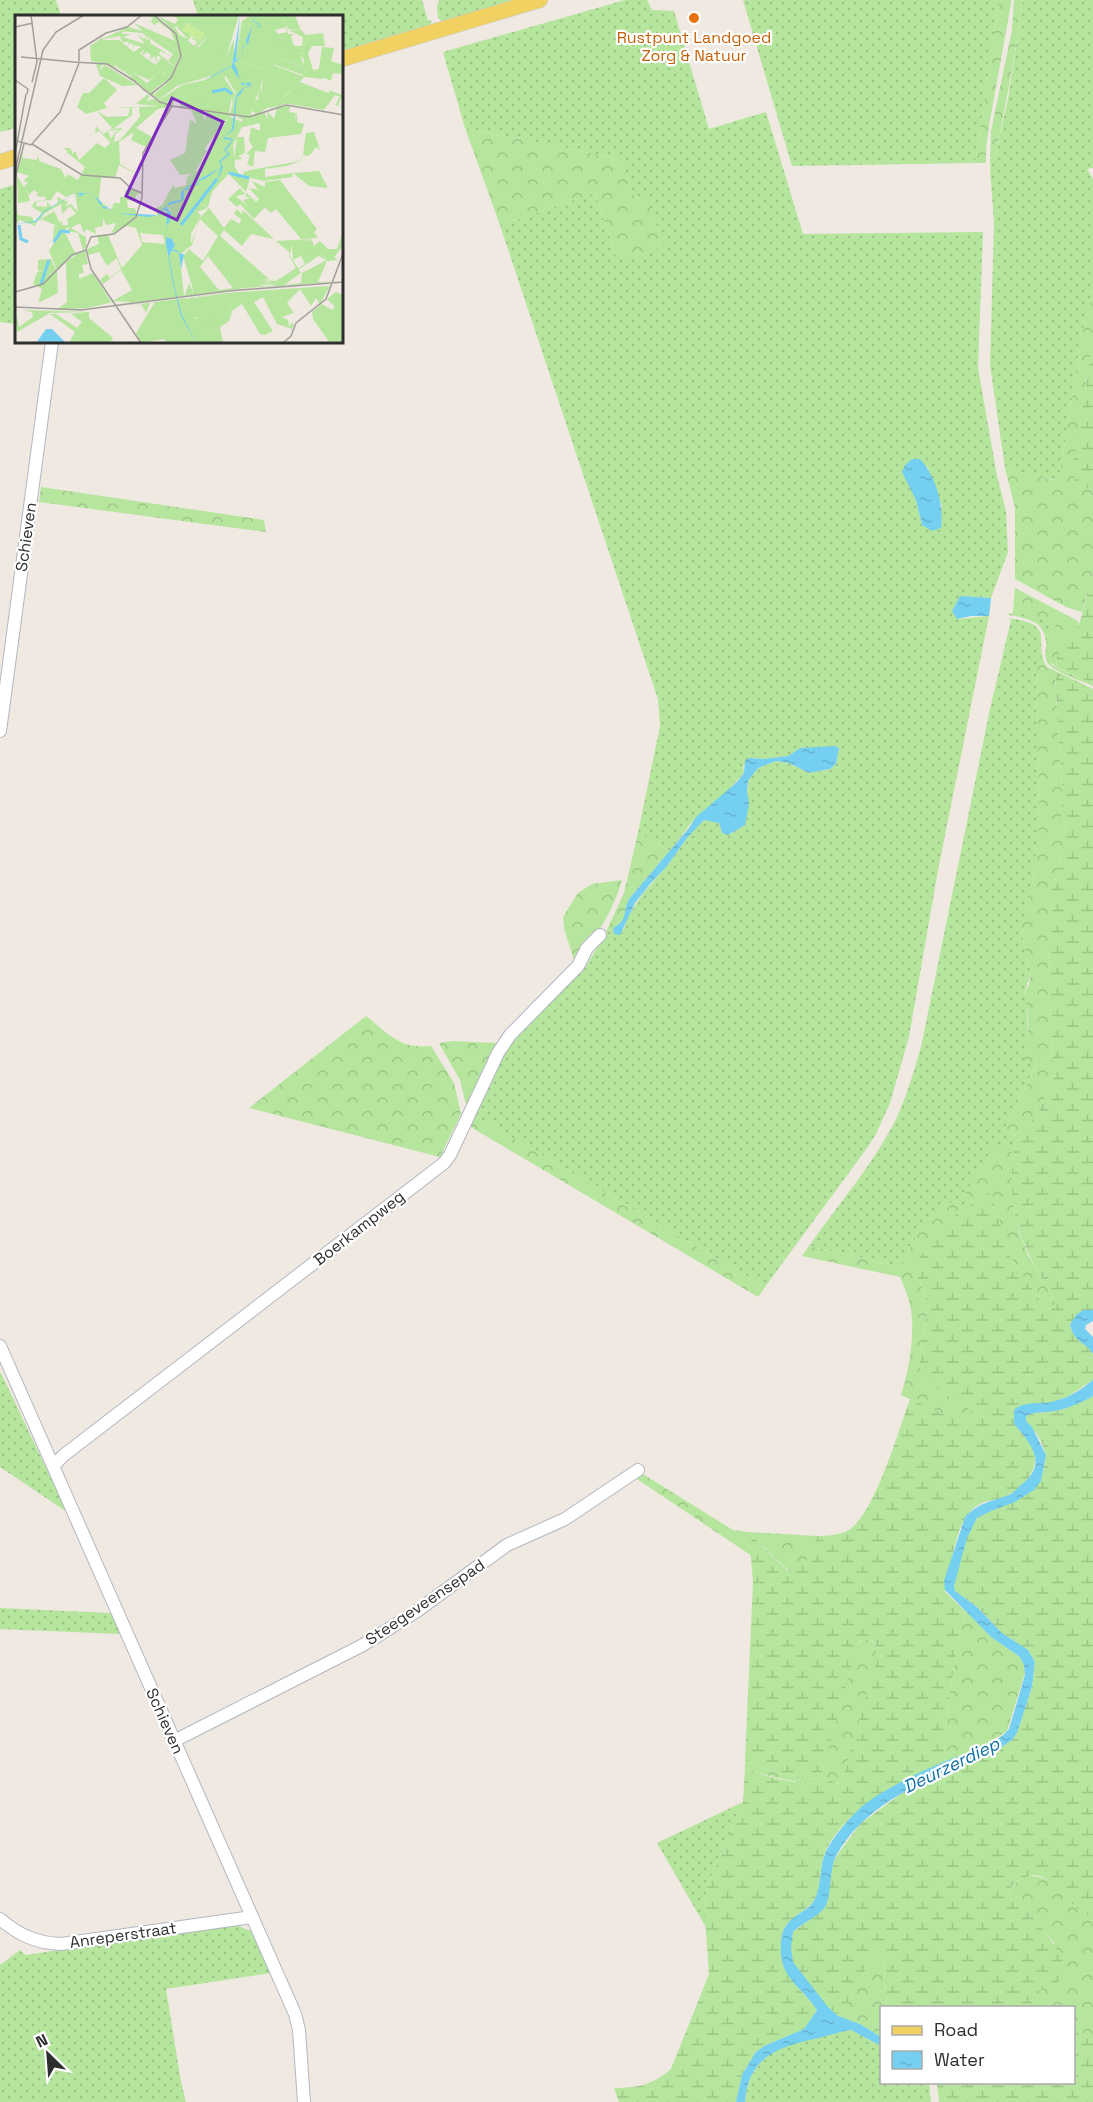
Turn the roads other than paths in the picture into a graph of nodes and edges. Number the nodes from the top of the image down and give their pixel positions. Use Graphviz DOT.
graph roads {
  1 [pos="540,0"];
  2 [pos="344,58"];
  3 [pos="15,157"];
  4 [pos="0,162"];
  5 [pos="52,344"];
  6 [pos="0,731"];
  7 [pos="600,935"];
  8 [pos="0,1346"];
  9 [pos="53,1466"];
  10 [pos="638,1470"];
  11 [pos="174,1741"];
  12 [pos="252,1917"];
  13 [pos="0,1919"];
  14 [pos="304,2102"];
  1 -- 2 [label="main road"];
  3 -- 4 [label="main road"];
  5 -- 6 [label="street, Schieven"];
  7 -- 9 [label="street, Boerkampweg"];
  8 -- 9 [label="street, Schieven"];
  9 -- 11 [label="street, Schieven"];
  10 -- 11 [label="street, Steegeveensepad"];
  11 -- 12 [label="street, Schieven"];
  12 -- 13 [label="street, Anreperstraat"];
  12 -- 14 [label="street, Schieven"];
}
